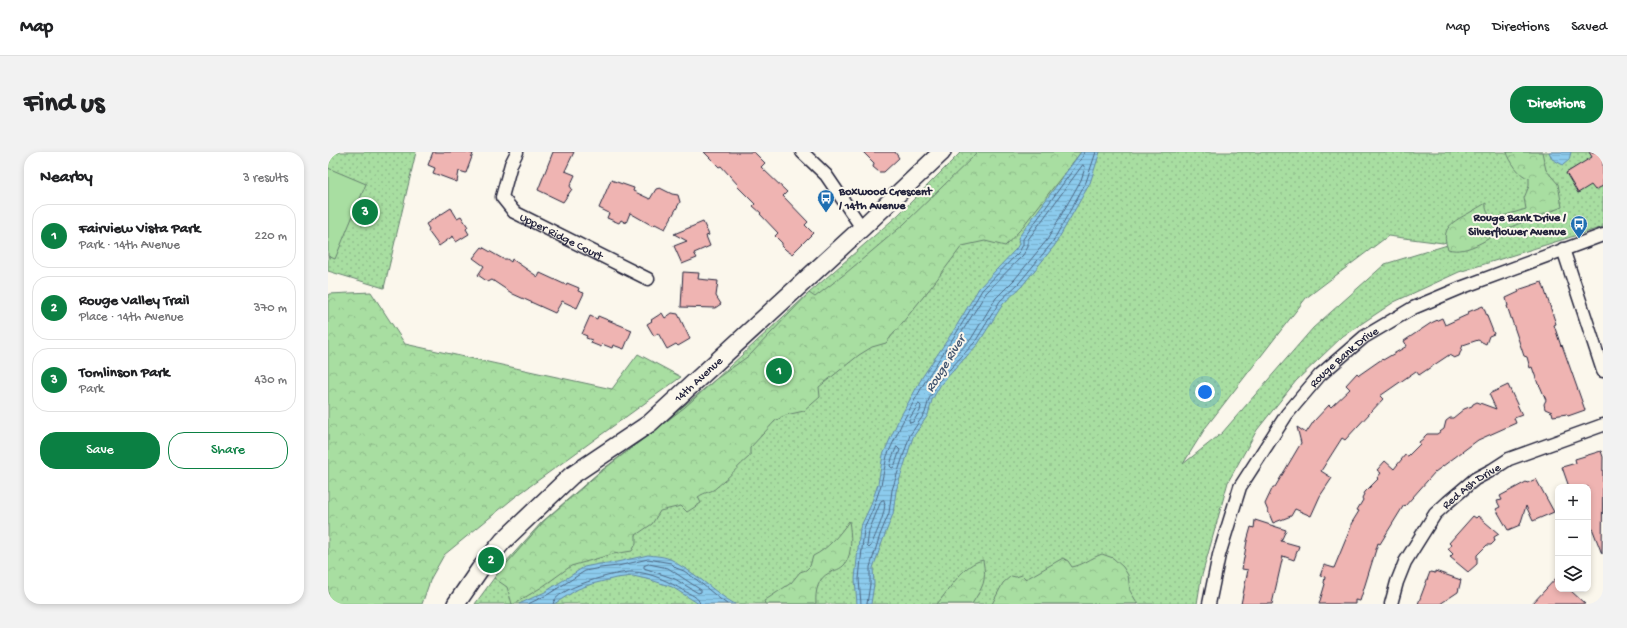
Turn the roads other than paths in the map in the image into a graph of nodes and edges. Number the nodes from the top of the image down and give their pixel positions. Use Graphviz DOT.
graph roads {
  1 [pos="517,152"];
  2 [pos="802,152"];
  3 [pos="942,152"];
  4 [pos="862,228"];
  5 [pos="1603,235"];
  6 [pos="1563,249"];
  7 [pos="648,279"];
  8 [pos="1603,371"];
  9 [pos="1603,425"];
  10 [pos="456,604"];
  11 [pos="1209,604"];
  12 [pos="1391,604"];
  1 -- 7 [label="street, Upper Ridge Court"];
  2 -- 4 [label="street"];
  3 -- 4 [label="main road, 14th Avenue"];
  4 -- 10 [label="main road, 14th Avenue"];
  5 -- 6 [label="street, Rouge Bank Drive"];
  6 -- 8 [label="street"];
  6 -- 11 [label="street, Rouge Bank Drive"];
  9 -- 12 [label="street, Red Ash Drive"];
}
